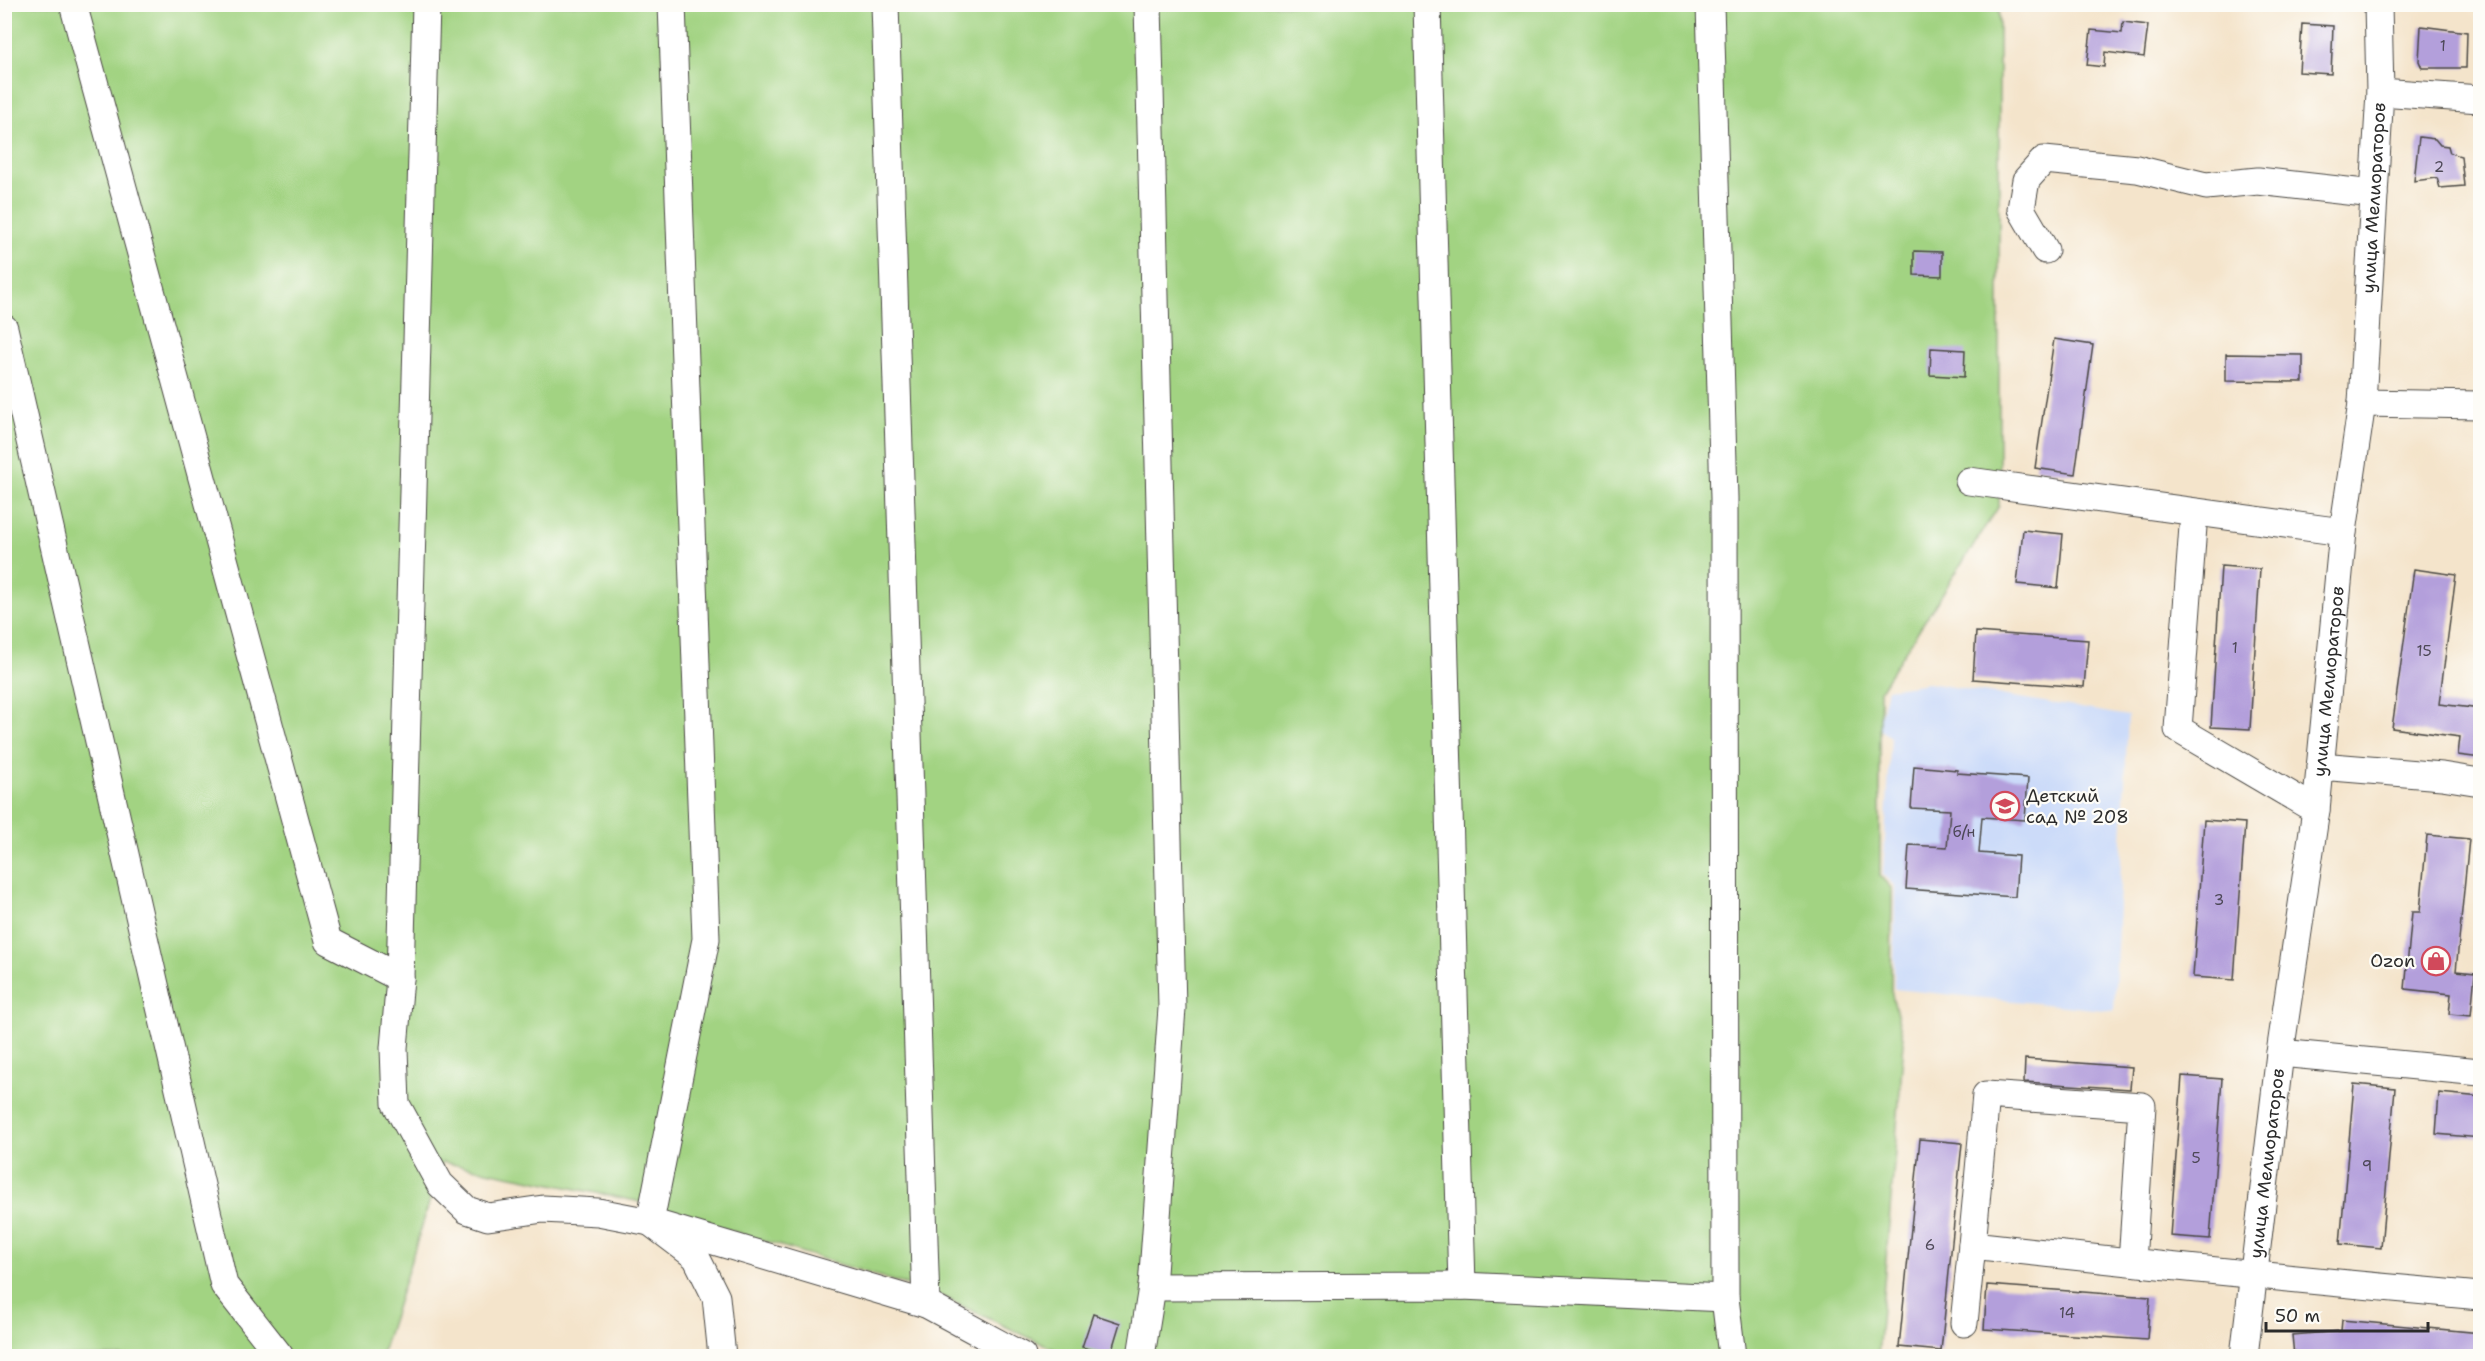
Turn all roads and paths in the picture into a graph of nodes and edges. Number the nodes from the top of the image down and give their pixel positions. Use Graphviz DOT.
graph roads {
  1 [pos="73,4"];
  2 [pos="426,4"];
  3 [pos="672,4"];
  4 [pos="885,4"];
  5 [pos="1148,4"];
  6 [pos="1427,4"];
  7 [pos="1710,4"];
  8 [pos="2371,5"];
  9 [pos="2380,92"];
  10 [pos="2481,99"];
  11 [pos="2374,194"];
  12 [pos="2045,249"];
  13 [pos="4,328"];
  14 [pos="2362,403"];
  15 [pos="2481,405"];
  16 [pos="1969,481"];
  17 [pos="2194,513"];
  18 [pos="2343,532"];
  19 [pos="2320,766"];
  20 [pos="2481,782"];
  21 [pos="2316,810"];
  22 [pos="400,978"];
  23 [pos="2280,1053"];
  24 [pos="2481,1072"];
  25 [pos="650,1222"];
  26 [pos="1972,1245"];
  27 [pos="2132,1262"];
  28 [pos="2252,1276"];
  29 [pos="1462,1286"];
  30 [pos="1152,1287"];
  31 [pos="2481,1296"];
  32 [pos="1725,1298"];
  33 [pos="926,1304"];
  34 [pos="1964,1323"];
  35 [pos="2248,1355"];
  36 [pos="280,1356"];
  37 [pos="722,1356"];
  38 [pos="1022,1356"];
  39 [pos="1142,1356"];
  40 [pos="1732,1356"];
  1 -- 22 [label="street"];
  2 -- 22 [label="street"];
  3 -- 25 [label="street"];
  4 -- 33 [label="street"];
  5 -- 30 [label="street"];
  6 -- 29 [label="street"];
  7 -- 32 [label="street"];
  8 -- 9 [label="street, улица Мелиораторов"];
  9 -- 10 [label="street"];
  9 -- 11 [label="street, улица Мелиораторов"];
  11 -- 12 [label="street"];
  11 -- 14 [label="street, улица Мелиораторов"];
  13 -- 36 [label="street"];
  14 -- 15 [label="street"];
  14 -- 18 [label="street, улица Мелиораторов"];
  16 -- 17 [label="street"];
  17 -- 18 [label="street"];
  17 -- 21 [label="street"];
  18 -- 19 [label="street, улица Мелиораторов"];
  19 -- 20 [label="street"];
  19 -- 21 [label="street, улица Мелиораторов"];
  21 -- 23 [label="street, улица Мелиораторов"];
  22 -- 25 [label="street"];
  23 -- 24 [label="street"];
  23 -- 28 [label="street, улица Мелиораторов"];
  25 -- 33 [label="street"];
  25 -- 37 [label="street"];
  26 -- 27 [label="street"];
  26 -- 27 [label="street"];
  26 -- 34 [label="street"];
  27 -- 28 [label="street"];
  28 -- 31 [label="street"];
  28 -- 35 [label="street, улица Мелиораторов"];
  29 -- 30 [label="street"];
  29 -- 32 [label="street"];
  30 -- 39 [label="street"];
  32 -- 40 [label="street"];
  33 -- 38 [label="street"];
}
